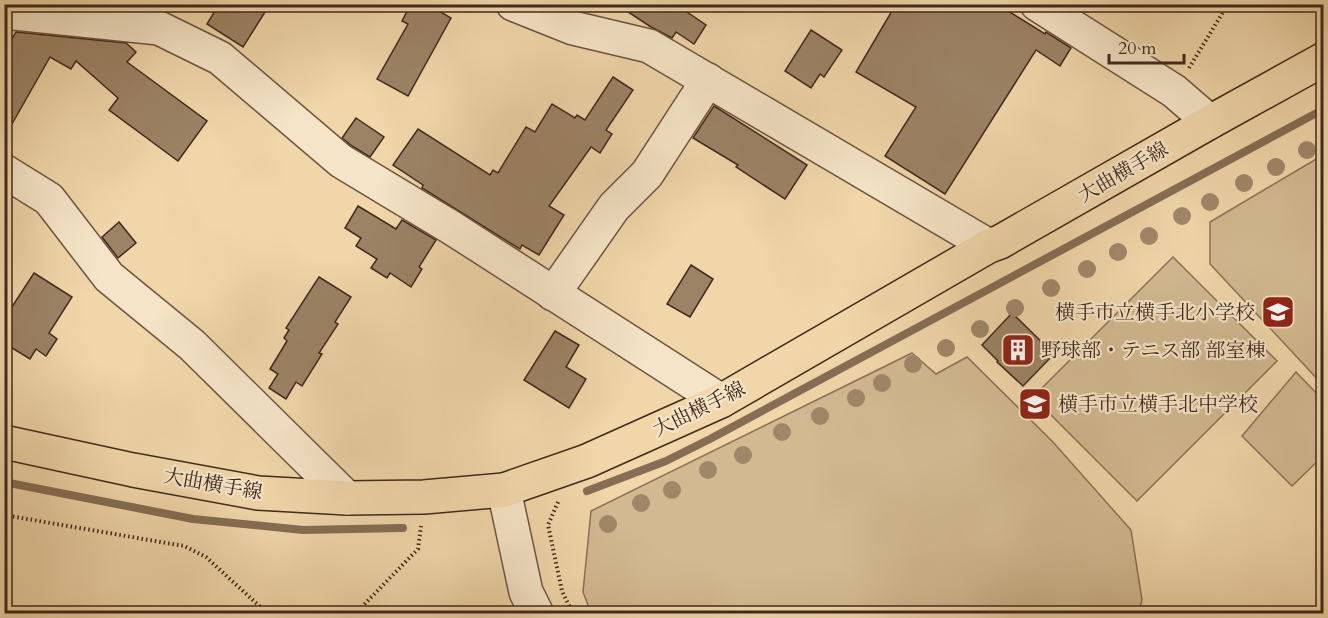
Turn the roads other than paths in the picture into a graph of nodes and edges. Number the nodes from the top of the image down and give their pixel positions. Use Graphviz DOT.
graph roads {
  1 [pos="513,4"];
  2 [pos="1037,4"];
  3 [pos="4,12"];
  4 [pos="1323,59"];
  5 [pos="708,80"];
  6 [pos="1210,122"];
  7 [pos="4,171"];
  8 [pos="989,246"];
  9 [pos="553,294"];
  10 [pos="721,401"];
  11 [pos="4,442"];
  12 [pos="504,490"];
  13 [pos="347,498"];
  14 [pos="537,614"];
  1 -- 5 [label="street"];
  2 -- 6 [label="street"];
  3 -- 9 [label="street"];
  4 -- 6 [label="main road, 大曲横手線"];
  5 -- 8 [label="street"];
  5 -- 9 [label="street"];
  6 -- 8 [label="main road, 大曲横手線"];
  7 -- 13 [label="street"];
  8 -- 10 [label="main road, 大曲横手線"];
  9 -- 10 [label="street"];
  10 -- 12 [label="main road, 大曲横手線"];
  11 -- 13 [label="main road, 大曲横手線"];
  12 -- 13 [label="main road, 大曲横手線"];
  12 -- 14 [label="street"];
}
